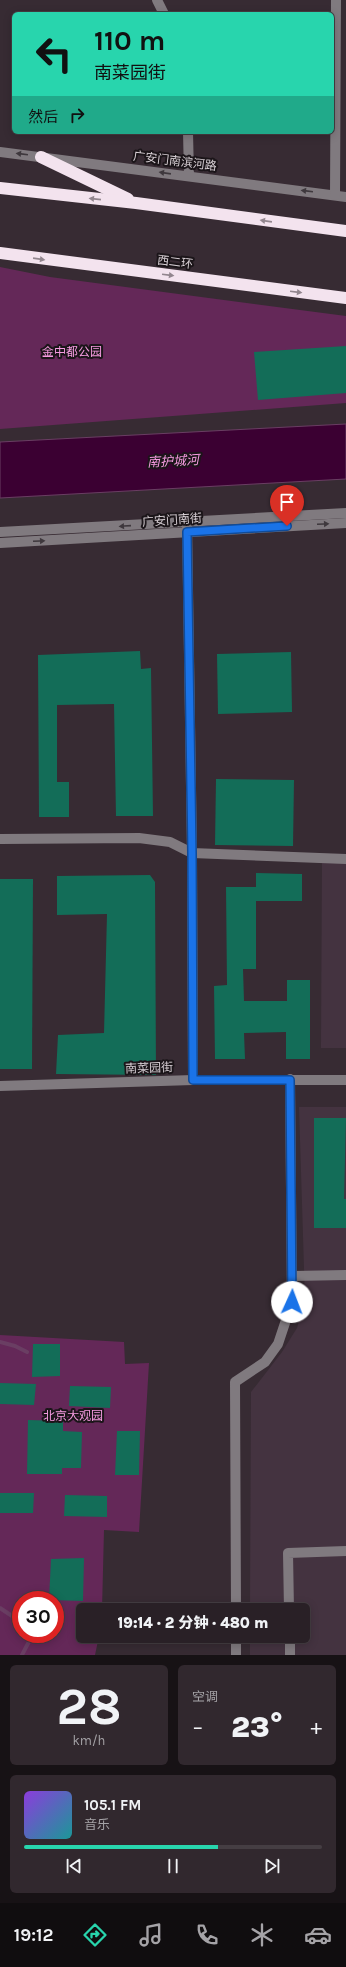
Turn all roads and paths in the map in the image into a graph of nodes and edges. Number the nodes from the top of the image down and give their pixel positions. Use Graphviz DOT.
graph roads {
  1 [pos="157,0"];
  2 [pos="336,0"];
  3 [pos="163,12"];
  4 [pos="188,134"];
  5 [pos="0,152"];
  6 [pos="41,157"];
  7 [pos="189,176"];
  8 [pos="0,188"];
  9 [pos="335,195"];
  10 [pos="346,196"];
  11 [pos="136,203"];
  12 [pos="346,231"];
  13 [pos="0,253"];
  14 [pos="346,298"];
  15 [pos="346,513"];
  16 [pos="346,523"];
  17 [pos="187,527"];
  18 [pos="0,532"];
  19 [pos="0,543"];
  20 [pos="0,839"];
  21 [pos="192,853"];
  22 [pos="346,859"];
  23 [pos="193,1080"];
  24 [pos="290,1080"];
  25 [pos="346,1080"];
  26 [pos="0,1086"];
  27 [pos="346,1275"];
  28 [pos="293,1276"];
  29 [pos="346,1551"];
  30 [pos="236,1603"];
  31 [pos="289,1603"];
  32 [pos="236,1643"];
  33 [pos="290,1643"];
  34 [pos="236,1655"];
  35 [pos="290,1655"];
  1 -- 3 [label="street"];
  2 -- 9 [label="street"];
  4 -- 7 [label="street"];
  6 -- 5 [label="street, 广安门南滨河路, one-way"];
  7 -- 6 [label="street, 广安门南滨河路, one-way"];
  6 -- 11 [label="highway"];
  9 -- 7 [label="street, 广安门南滨河路, one-way"];
  11 -- 8 [label="highway, one-way"];
  9 -- 10 [label="street, 广安门南滨河路"];
  12 -- 11 [label="highway, one-way"];
  13 -- 14 [label="highway, 西二环, one-way"];
  15 -- 17 [label="street, 广安门南街"];
  17 -- 16 [label="street, 广安门南街, one-way"];
  17 -- 18 [label="street, 广安门南街, one-way"];
  19 -- 17 [label="street, 广安门南街, one-way"];
  17 -- 21 [label="street"];
  20 -- 21 [label="street"];
  21 -- 22 [label="street"];
  21 -- 23 [label="street"];
  23 -- 24 [label="street, 南菜园街"];
  23 -- 26 [label="street, 南菜园街"];
  24 -- 25 [label="street, 南菜园街"];
  24 -- 28 [label="street"];
  27 -- 28 [label="street"];
  28 -- 30 [label="street"];
  29 -- 31 [label="street"];
  32 -- 34 [label="street"];
  33 -- 35 [label="street"];
}
